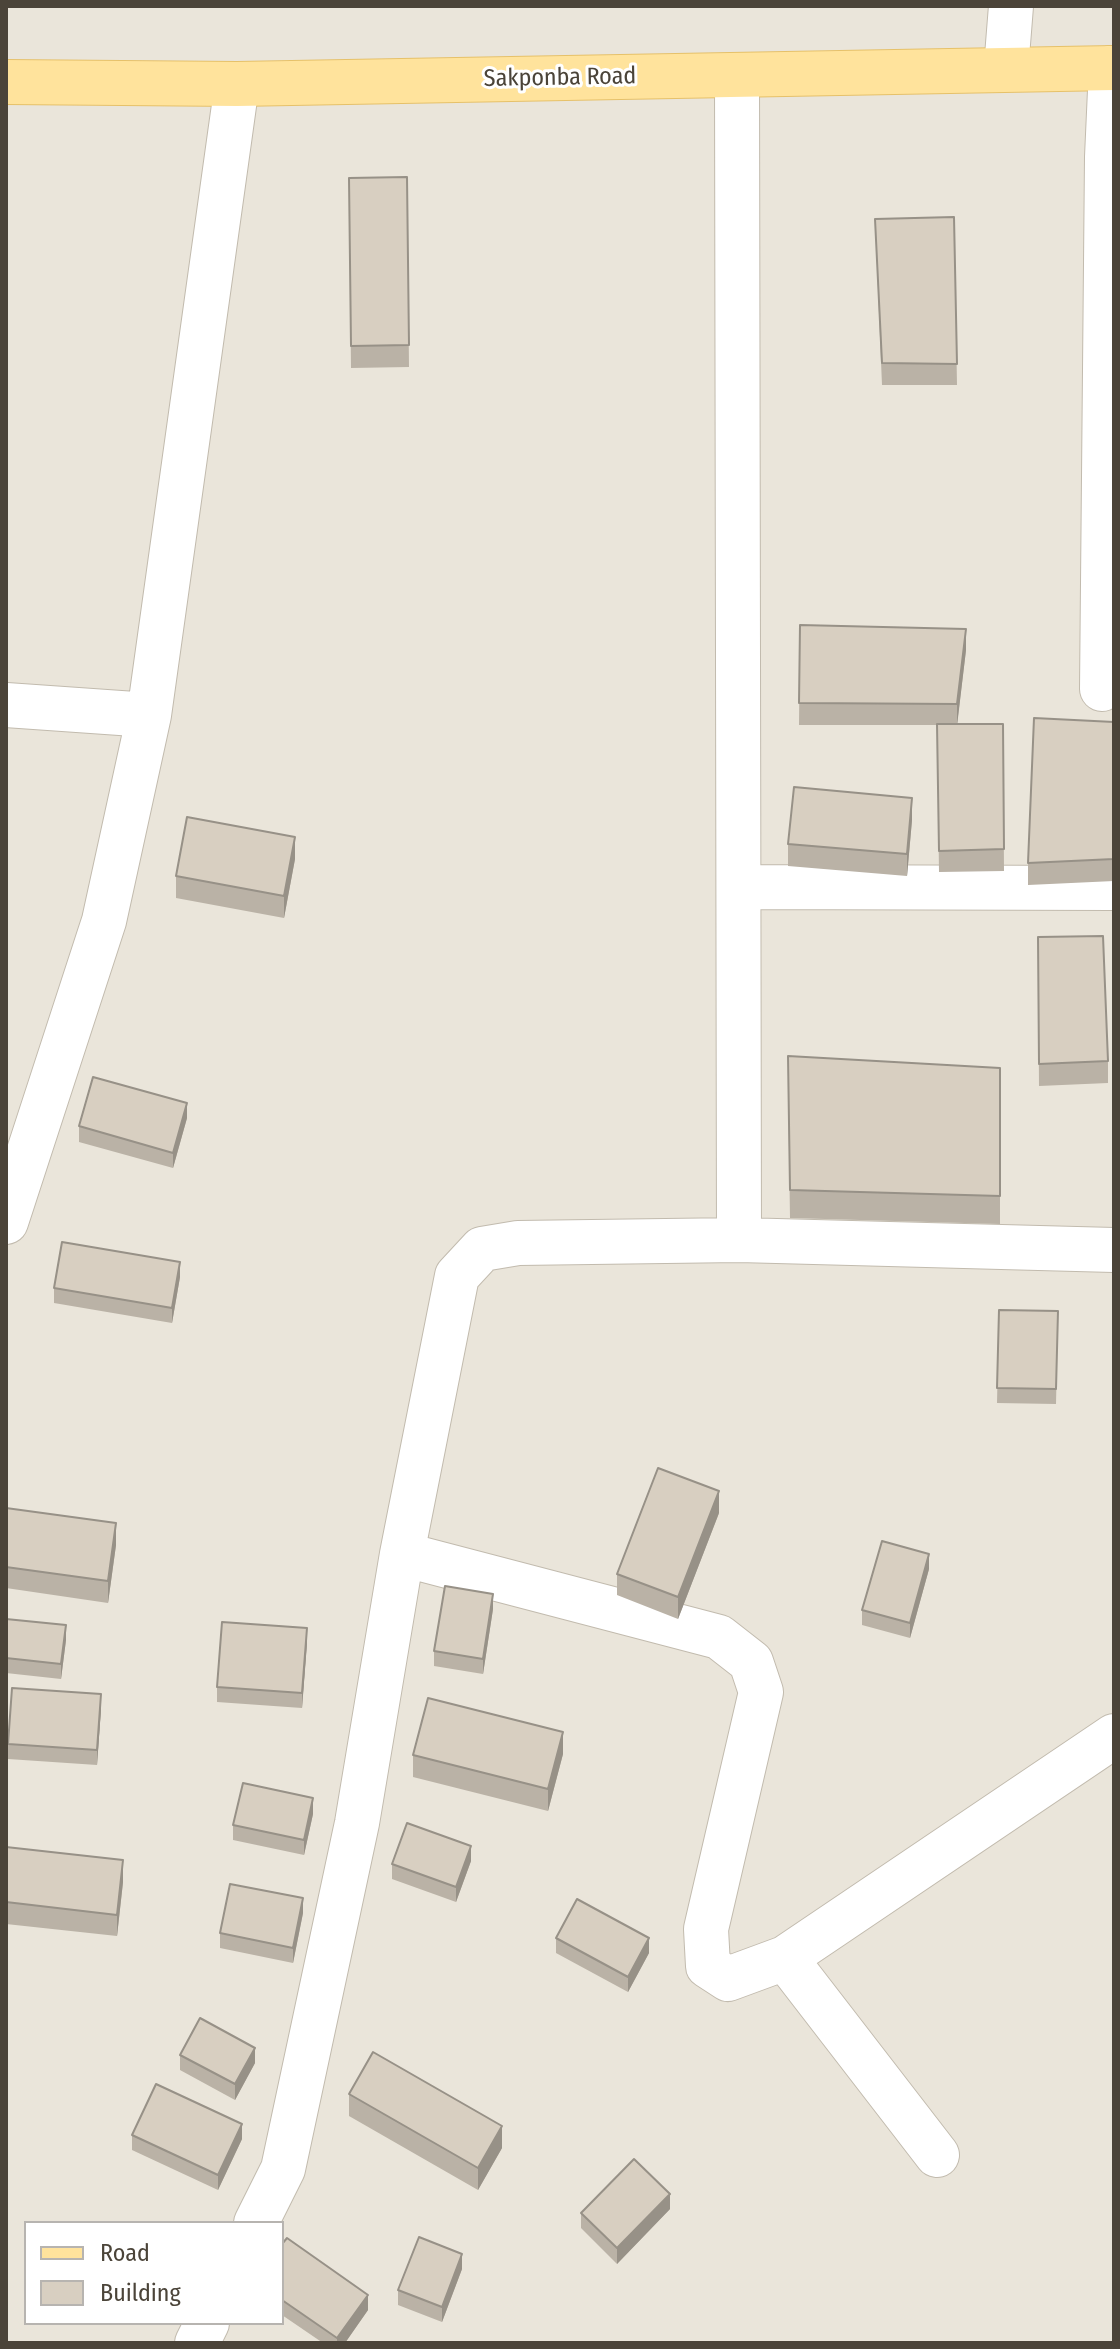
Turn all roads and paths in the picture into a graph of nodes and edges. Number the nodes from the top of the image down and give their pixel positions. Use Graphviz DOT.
graph roads {
  1 [pos="1011,6"];
  2 [pos="1112,68"];
  3 [pos="1006,69"];
  4 [pos="737,75"];
  5 [pos="6,82"];
  6 [pos="237,84"];
  7 [pos="1102,689"];
  8 [pos="6,705"];
  9 [pos="149,715"];
  10 [pos="740,887"];
  11 [pos="1114,888"];
  12 [pos="17,1151"];
  13 [pos="6,1222"];
  14 [pos="739,1240"];
  15 [pos="1114,1250"];
  16 [pos="402,1554"];
  17 [pos="1114,1736"];
  18 [pos="785,1958"];
  19 [pos="937,2155"];
  20 [pos="257,2221"];
  21 [pos="206,2325"];
  22 [pos="197,2343"];
  1 -- 3 [label="street"];
  2 -- 3 [label="main road, Sakponba Road"];
  2 -- 7 [label="street"];
  3 -- 4 [label="main road, Sakponba Road"];
  4 -- 6 [label="main road, Sakponba Road"];
  4 -- 10 [label="street"];
  5 -- 6 [label="main road, Sakponba Road"];
  6 -- 9 [label="street"];
  8 -- 9 [label="street"];
  9 -- 12 [label="street"];
  10 -- 11 [label="street"];
  10 -- 14 [label="street"];
  12 -- 13 [label="street"];
  14 -- 15 [label="street"];
  14 -- 16 [label="street"];
  16 -- 18 [label="street"];
  16 -- 20 [label="street"];
  17 -- 18 [label="street"];
  18 -- 19 [label="street"];
  21 -- 22 [label="street"];
}
